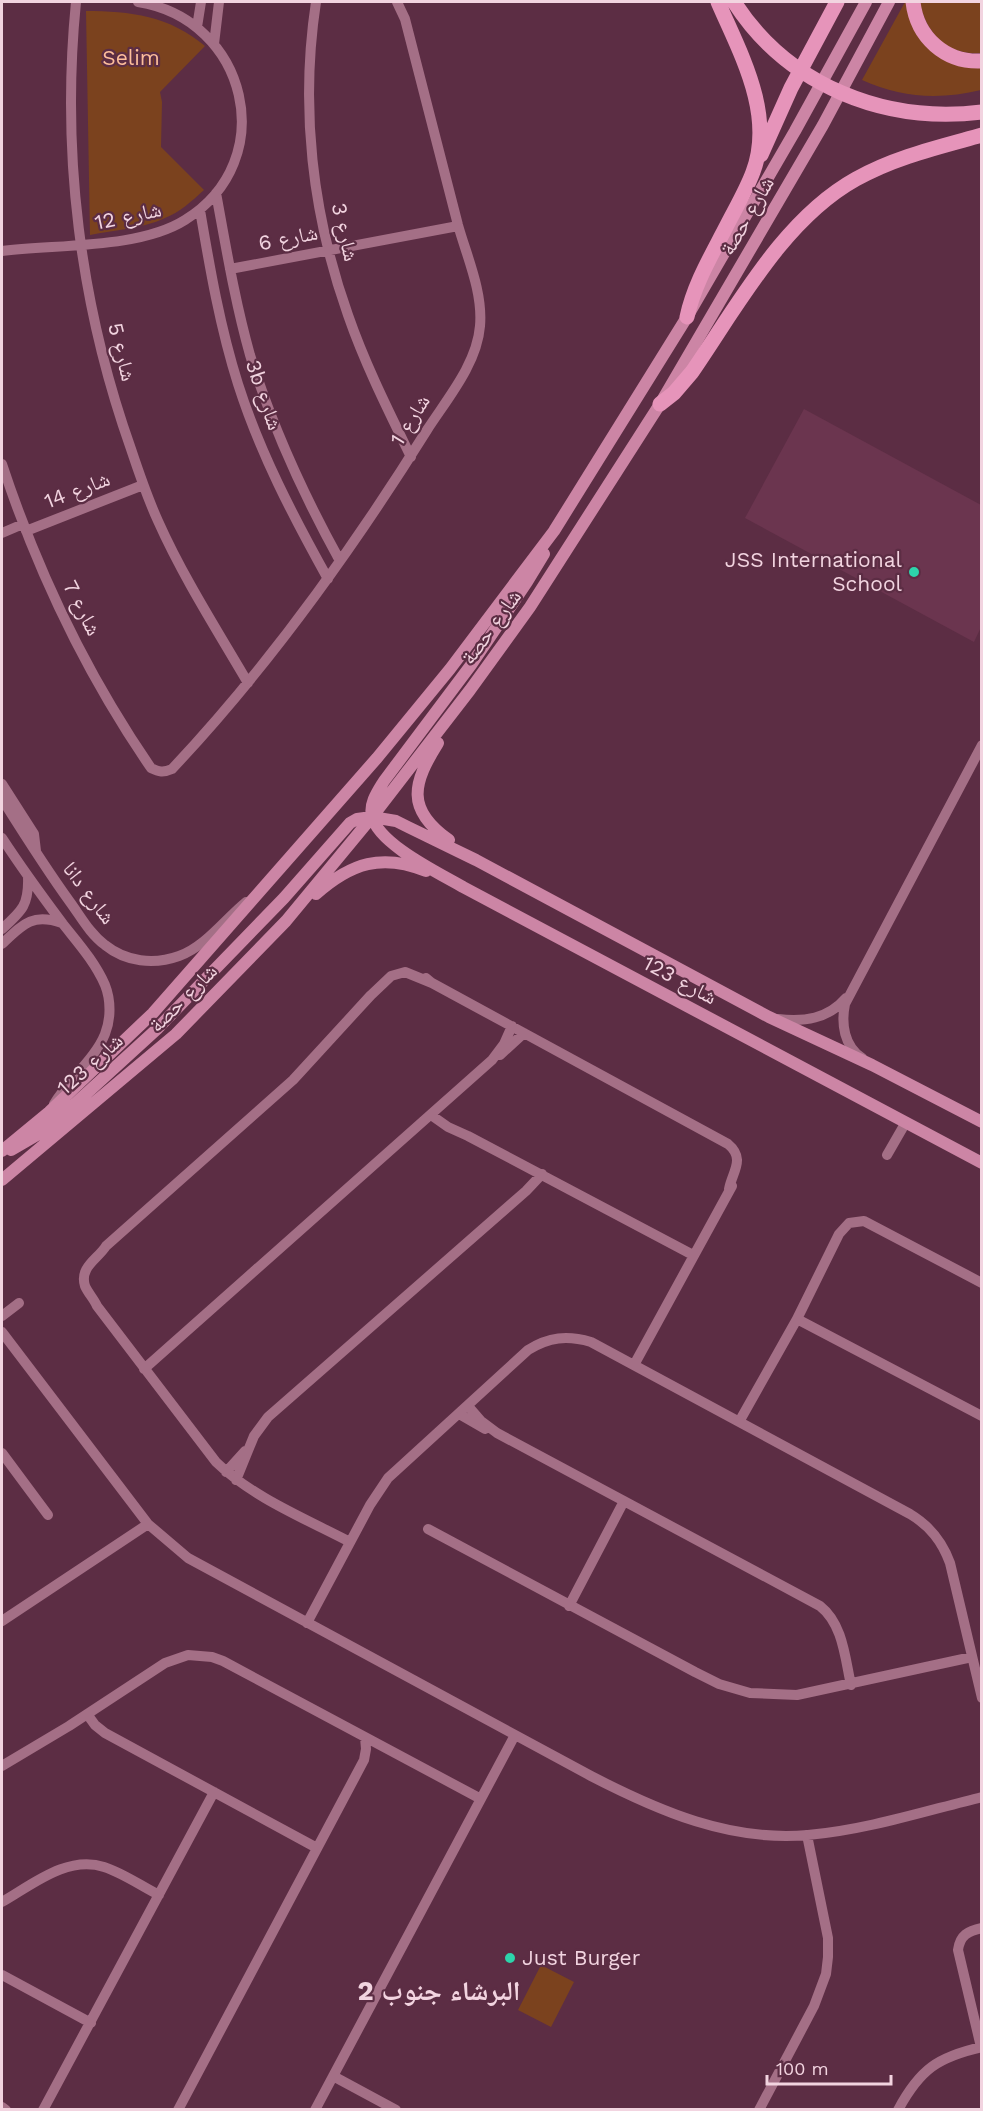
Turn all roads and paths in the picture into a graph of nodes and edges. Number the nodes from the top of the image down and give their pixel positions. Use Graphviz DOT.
graph roads {
  1 [pos="76,2"];
  2 [pos="138,2"];
  3 [pos="201,2"];
  4 [pos="219,2"];
  5 [pos="316,2"];
  6 [pos="397,2"];
  7 [pos="718,2"];
  8 [pos="734,2"];
  9 [pos="837,2"];
  10 [pos="866,2"];
  11 [pos="890,2"];
  12 [pos="913,2"];
  13 [pos="197,27"];
  14 [pos="214,44"];
  15 [pos="981,61"];
  16 [pos="981,112"];
  17 [pos="981,135"];
  18 [pos="753,171"];
  19 [pos="216,193"];
  20 [pos="200,210"];
  21 [pos="458,226"];
  22 [pos="81,245"];
  23 [pos="329,250"];
  24 [pos="2,251"];
  25 [pos="230,269"];
  26 [pos="687,317"];
  27 [pos="660,405"];
  28 [pos="411,457"];
  29 [pos="2,464"];
  30 [pos="143,485"];
  31 [pos="25,527"];
  32 [pos="554,531"];
  33 [pos="2,533"];
  34 [pos="340,561"];
  35 [pos="328,579"];
  36 [pos="248,683"];
  37 [pos="470,690"];
  38 [pos="981,745"];
  39 [pos="147,762"];
  40 [pos="2,784"];
  41 [pos="2,799"];
  42 [pos="372,817"];
  43 [pos="2,838"];
  44 [pos="37,854"];
  45 [pos="2,856"];
  46 [pos="476,860"];
  47 [pos="18,863"];
  48 [pos="28,876"];
  49 [pos="463,887"];
  50 [pos="261,891"];
  51 [pos="285,921"];
  52 [pos="63,923"];
  53 [pos="2,929"];
  54 [pos="2,944"];
  55 [pos="848,996"];
  56 [pos="770,1017"];
  57 [pos="512,1026"];
  58 [pos="524,1033"];
  59 [pos="492,1060"];
  60 [pos="872,1065"];
  61 [pos="49,1112"];
  62 [pos="435,1112"];
  63 [pos="906,1122"];
  64 [pos="981,1122"];
  65 [pos="2,1152"];
  66 [pos="887,1155"];
  67 [pos="981,1163"];
  68 [pos="529,1168"];
  69 [pos="542,1174"];
  70 [pos="2,1180"];
  71 [pos="508,1204"];
  72 [pos="693,1255"];
  73 [pos="981,1283"];
  74 [pos="19,1303"];
  75 [pos="2,1316"];
  76 [pos="797,1318"];
  77 [pos="2,1332"];
  78 [pos="634,1365"];
  79 [pos="144,1369"];
  80 [pos="464,1410"];
  81 [pos="981,1416"];
  82 [pos="739,1422"];
  83 [pos="249,1446"];
  84 [pos="2,1453"];
  85 [pos="6,1469"];
  86 [pos="226,1472"];
  87 [pos="236,1480"];
  88 [pos="624,1501"];
  89 [pos="48,1515"];
  90 [pos="148,1524"];
  91 [pos="428,1529"];
  92 [pos="350,1542"];
  93 [pos="569,1606"];
  94 [pos="2,1621"];
  95 [pos="307,1623"];
  96 [pos="972,1657"];
  97 [pos="850,1685"];
  98 [pos="981,1698"];
  99 [pos="87,1714"];
  100 [pos="515,1735"];
  101 [pos="365,1737"];
  102 [pos="382,1746"];
  103 [pos="364,1760"];
  104 [pos="2,1766"];
  105 [pos="214,1792"];
  106 [pos="981,1797"];
  107 [pos="481,1799"];
  108 [pos="807,1835"];
  109 [pos="317,1848"];
  110 [pos="159,1895"];
  111 [pos="2,1902"];
  112 [pos="981,1928"];
  113 [pos="2,1975"];
  114 [pos="91,2023"];
  115 [pos="981,2047"];
  116 [pos="333,2076"];
  117 [pos="2,2107"];
  118 [pos="6,2109"];
  119 [pos="43,2109"];
  120 [pos="178,2109"];
  121 [pos="315,2109"];
  122 [pos="396,2109"];
  123 [pos="759,2109"];
  124 [pos="898,2109"];
  1 -- 22 [label="street, شارع 5"];
  2 -- 13 [label="street, شارع 12"];
  3 -- 13 [label="street"];
  4 -- 14 [label="street"];
  5 -- 23 [label="street, شارع 3"];
  6 -- 21 [label="street, شارع 1"];
  7 -- 18 [label="highway"];
  8 -- 16 [label="highway"];
  9 -- 18 [label="highway"];
  10 -- 26 [label="main road, شارع حصة"];
  11 -- 27 [label="main road, شارع حصة"];
  12 -- 15 [label="highway"];
  13 -- 14 [label="street, شارع 12"];
  14 -- 19 [label="street, شارع 12"];
  17 -- 27 [label="highway"];
  18 -- 26 [label="highway"];
  19 -- 20 [label="street, شارع 12"];
  19 -- 25 [label="street, 3b شارع"];
  20 -- 22 [label="street, شارع 12"];
  20 -- 35 [label="street, 3b شارع"];
  21 -- 23 [label="street, شارع 6"];
  21 -- 28 [label="street, شارع 1"];
  22 -- 24 [label="street, شارع 12"];
  22 -- 30 [label="street, شارع 5"];
  23 -- 25 [label="street, شارع 6"];
  23 -- 28 [label="street, شارع 3"];
  25 -- 34 [label="street, 3b شارع"];
  26 -- 32 [label="main road, شارع حصة"];
  27 -- 37 [label="main road, شارع حصة"];
  28 -- 34 [label="street, شارع 1"];
  29 -- 31 [label="street, شارع 7"];
  30 -- 31 [label="street, شارع 14"];
  30 -- 36 [label="street, شارع 5"];
  31 -- 33 [label="street, شارع 14"];
  31 -- 39 [label="street, شارع 7"];
  32 -- 42 [label="main road"];
  32 -- 50 [label="main road, شارع حصة"];
  34 -- 35 [label="street, شارع 1"];
  35 -- 36 [label="street, شارع 1"];
  36 -- 39 [label="street, شارع 1"];
  37 -- 42 [label="main road, شارع حصة"];
  37 -- 46 [label="main road"];
  38 -- 55 [label="street"];
  40 -- 44 [label="street"];
  41 -- 44 [label="street, شارع دانا"];
  42 -- 46 [label="main road, شارع 123"];
  42 -- 49 [label="main road, شارع 123"];
  42 -- 51 [label="main road, شارع حصة"];
  42 -- 65 [label="main road, شارع 123"];
  43 -- 47 [label="street, شارع دانا"];
  44 -- 50 [label="street, شارع دانا"];
  45 -- 47 [label="street"];
  46 -- 56 [label="main road, شارع 123"];
  47 -- 48 [label="street, شارع دانا"];
  48 -- 52 [label="street, شارع دانا"];
  48 -- 53 [label="street, شارع دانا"];
  49 -- 51 [label="main road"];
  49 -- 63 [label="main road, شارع 123"];
  50 -- 61 [label="main road, شارع حصة"];
  51 -- 70 [label="main road, شارع حصة"];
  52 -- 54 [label="street, شارع دانا"];
  52 -- 61 [label="street, شارع دانا"];
  55 -- 56 [label="street"];
  55 -- 60 [label="street"];
  56 -- 60 [label="main road, شارع 123"];
  57 -- 58 [label="street"];
  57 -- 59 [label="street"];
  57 -- 79 [label="street"];
  58 -- 59 [label="street"];
  58 -- 72 [label="street"];
  59 -- 62 [label="street"];
  60 -- 64 [label="main road, شارع 123"];
  61 -- 65 [label="main road, شارع حصة"];
  62 -- 68 [label="street"];
  62 -- 79 [label="street"];
  63 -- 66 [label="street"];
  63 -- 67 [label="main road, شارع 123"];
  68 -- 69 [label="street"];
  68 -- 71 [label="street"];
  69 -- 71 [label="street"];
  69 -- 72 [label="street"];
  71 -- 83 [label="street"];
  72 -- 78 [label="street"];
  73 -- 76 [label="street"];
  74 -- 75 [label="street"];
  76 -- 81 [label="street"];
  76 -- 82 [label="street"];
  77 -- 90 [label="street"];
  78 -- 80 [label="street"];
  78 -- 82 [label="street"];
  79 -- 86 [label="street"];
  80 -- 88 [label="street"];
  80 -- 92 [label="street"];
  82 -- 96 [label="street"];
  83 -- 86 [label="street"];
  83 -- 87 [label="street"];
  84 -- 85 [label="street"];
  85 -- 89 [label="street"];
  86 -- 87 [label="street"];
  87 -- 92 [label="street"];
  88 -- 93 [label="street"];
  88 -- 97 [label="street"];
  90 -- 94 [label="street"];
  90 -- 95 [label="street"];
  91 -- 93 [label="street"];
  92 -- 95 [label="street"];
  93 -- 97 [label="street"];
  95 -- 100 [label="street"];
  96 -- 97 [label="street"];
  96 -- 98 [label="street"];
  99 -- 101 [label="street"];
  99 -- 104 [label="street"];
  99 -- 105 [label="street"];
  100 -- 107 [label="street"];
  100 -- 108 [label="street"];
  101 -- 102 [label="street"];
  101 -- 103 [label="street"];
  102 -- 103 [label="street"];
  102 -- 107 [label="street"];
  103 -- 109 [label="street"];
  105 -- 109 [label="street"];
  105 -- 110 [label="street"];
  106 -- 108 [label="street"];
  107 -- 116 [label="street"];
  108 -- 123 [label="street"];
  109 -- 120 [label="street"];
  110 -- 111 [label="street"];
  110 -- 114 [label="street"];
  112 -- 115 [label="street"];
  113 -- 114 [label="street"];
  114 -- 119 [label="street"];
  115 -- 124 [label="street"];
  116 -- 121 [label="street"];
  116 -- 122 [label="street"];
  117 -- 118 [label="street"];
}
